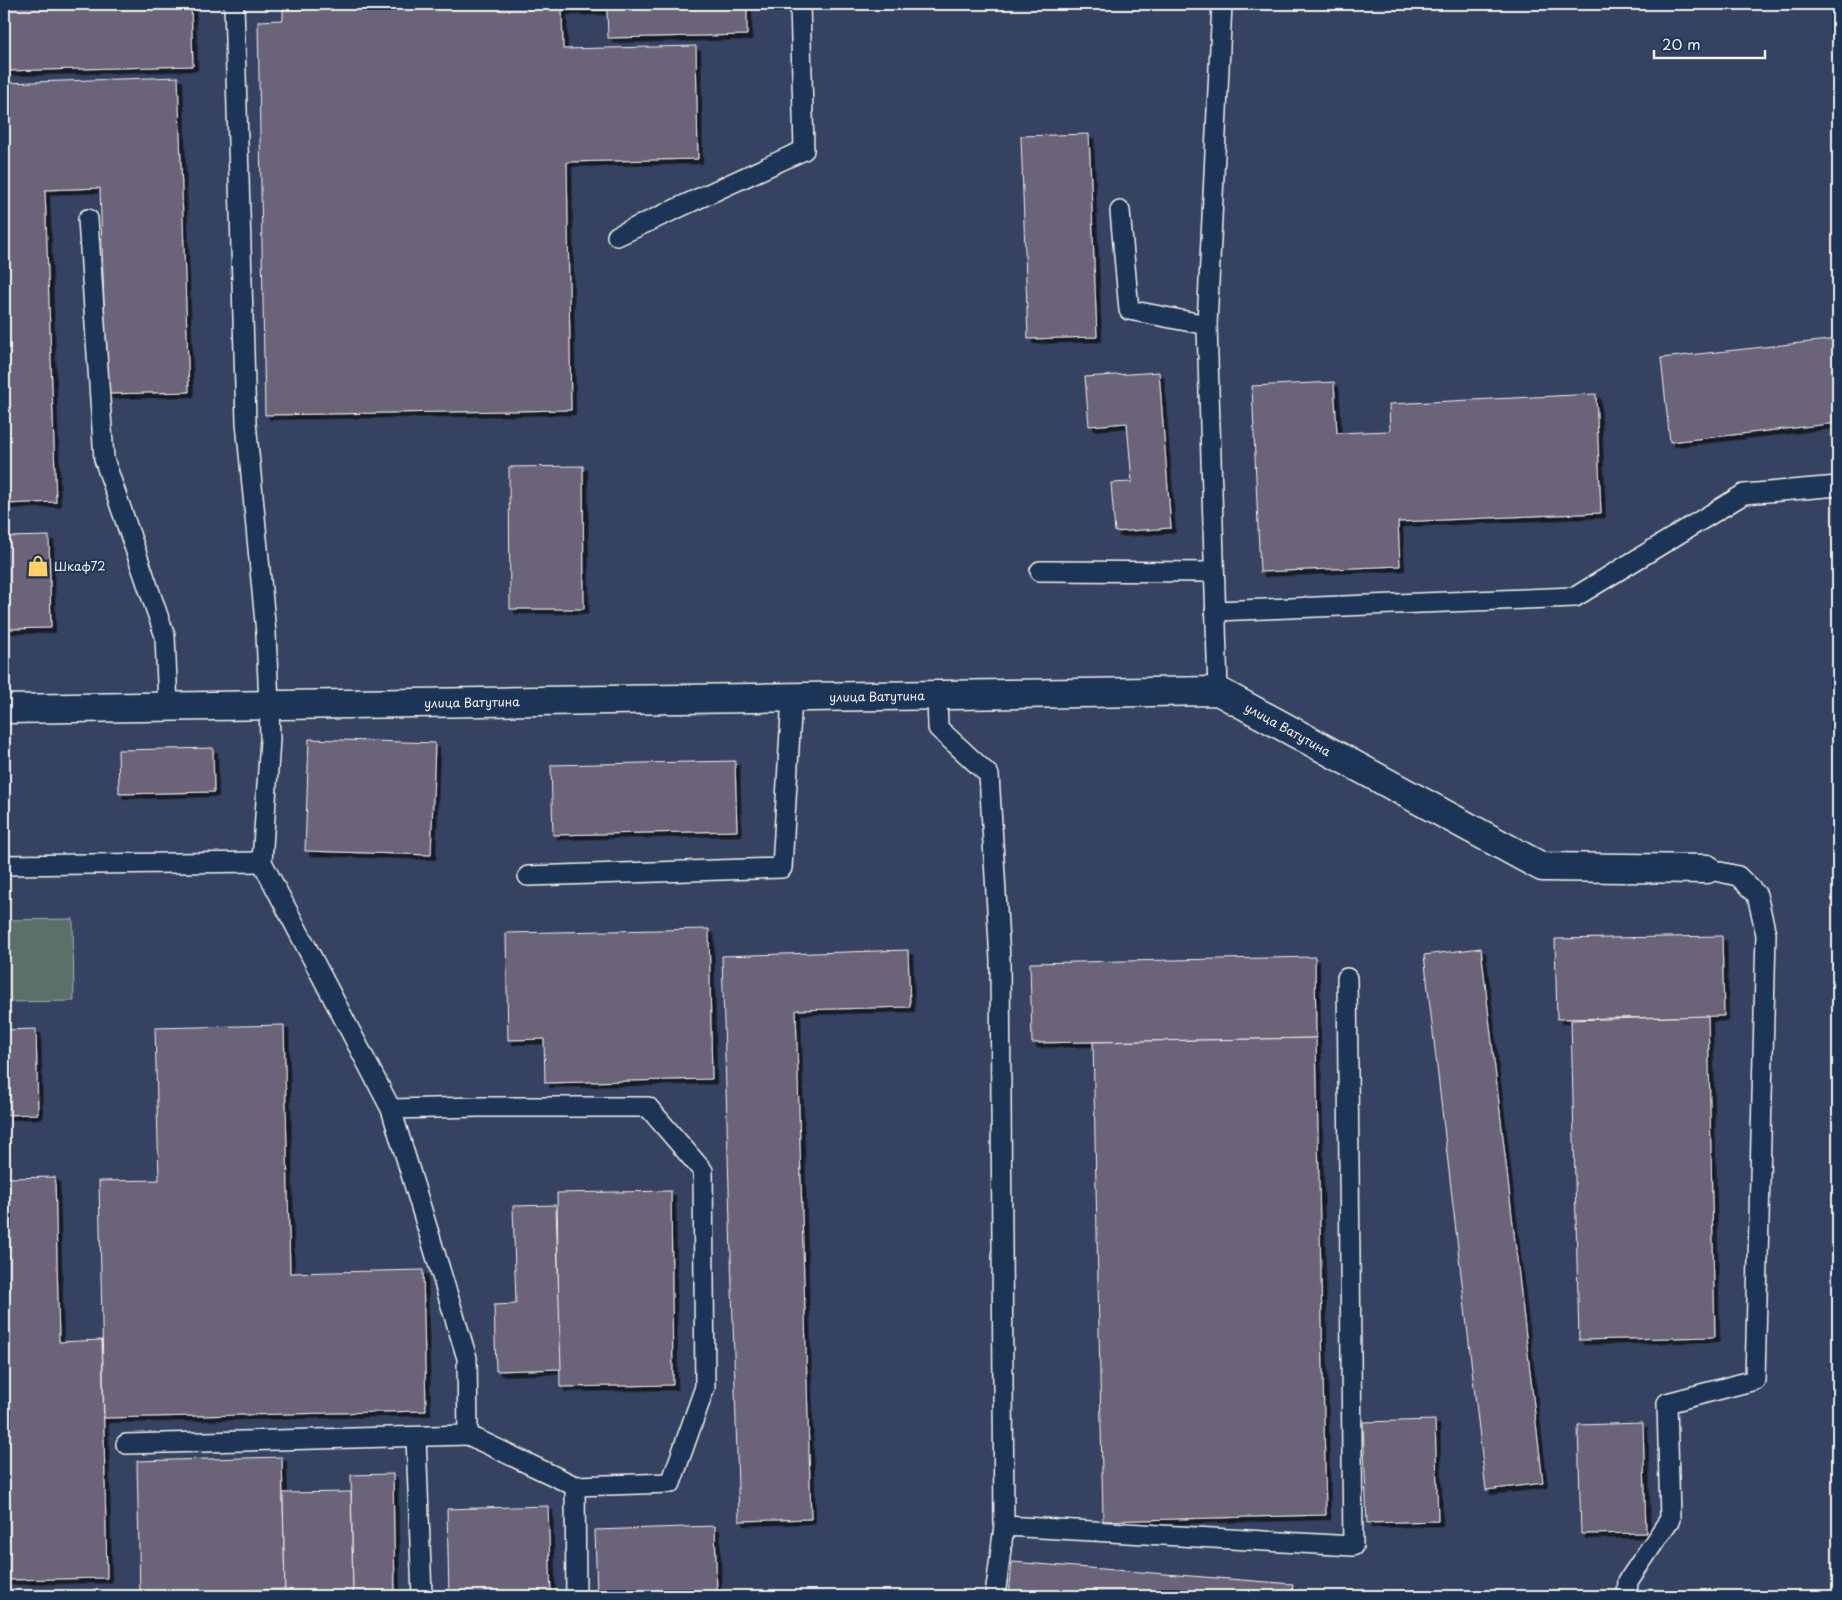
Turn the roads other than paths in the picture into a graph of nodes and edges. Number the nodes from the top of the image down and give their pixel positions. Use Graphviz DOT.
graph roads {
  1 [pos="234,4"];
  2 [pos="800,4"];
  3 [pos="1222,4"];
  4 [pos="1120,211"];
  5 [pos="88,219"];
  6 [pos="616,236"];
  7 [pos="1207,325"];
  8 [pos="1838,486"];
  9 [pos="1040,571"];
  10 [pos="1213,572"];
  11 [pos="1215,611"];
  12 [pos="1218,691"];
  13 [pos="937,695"];
  14 [pos="792,697"];
  15 [pos="269,705"];
  16 [pos="168,706"];
  17 [pos="4,709"];
  18 [pos="262,862"];
  19 [pos="4,865"];
  20 [pos="1706,869"];
  21 [pos="528,876"];
  22 [pos="1346,978"];
  23 [pos="391,1109"];
  24 [pos="468,1435"];
  25 [pos="416,1437"];
  26 [pos="126,1444"];
  27 [pos="575,1486"];
  28 [pos="1004,1526"];
  29 [pos="422,1596"];
  30 [pos="576,1596"];
  31 [pos="996,1596"];
  32 [pos="1627,1596"];
  1 -- 15 [label="lane"];
  2 -- 6 [label="lane"];
  3 -- 7 [label="lane"];
  4 -- 7 [label="lane"];
  5 -- 16 [label="lane"];
  7 -- 10 [label="lane"];
  8 -- 11 [label="lane"];
  9 -- 10 [label="lane"];
  10 -- 11 [label="lane"];
  11 -- 12 [label="lane"];
  12 -- 13 [label="street, улица Ватутина"];
  12 -- 20 [label="street, улица Ватутина"];
  13 -- 14 [label="street, улица Ватутина"];
  13 -- 28 [label="lane"];
  14 -- 15 [label="street, улица Ватутина"];
  14 -- 21 [label="lane"];
  15 -- 16 [label="street, улица Ватутина"];
  15 -- 18 [label="lane"];
  16 -- 17 [label="street, улица Ватутина"];
  18 -- 19 [label="lane"];
  18 -- 23 [label="lane"];
  20 -- 32 [label="lane"];
  22 -- 28 [label="lane"];
  23 -- 24 [label="lane"];
  23 -- 27 [label="lane"];
  24 -- 25 [label="lane"];
  24 -- 27 [label="lane"];
  25 -- 26 [label="lane"];
  25 -- 29 [label="lane"];
  27 -- 30 [label="lane"];
  28 -- 31 [label="lane"];
}
